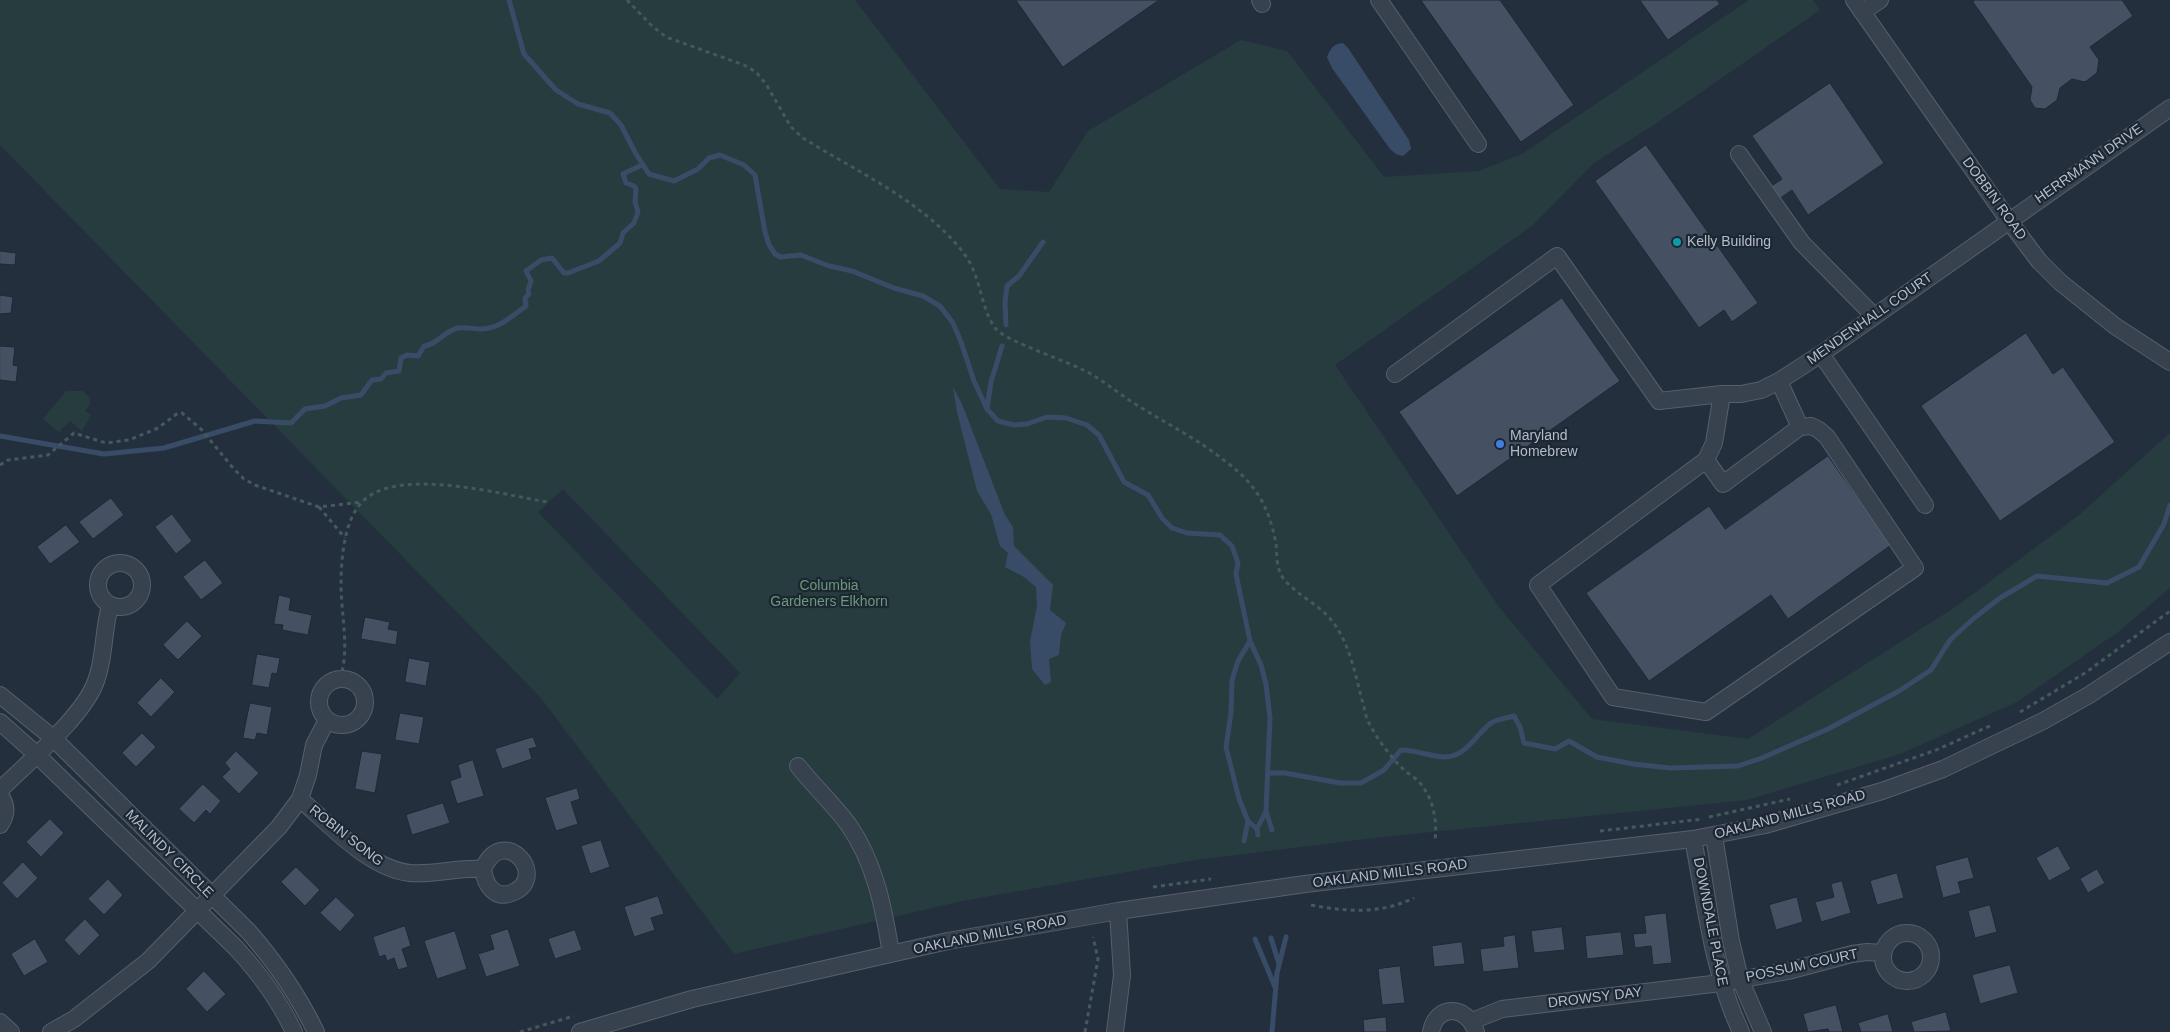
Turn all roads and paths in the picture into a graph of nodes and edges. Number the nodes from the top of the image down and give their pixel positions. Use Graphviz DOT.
graph roads {
  1 [pos="627,0"];
  2 [pos="1379,0"];
  3 [pos="1880,0"];
  4 [pos="1858,6"];
  5 [pos="2170,108"];
  6 [pos="1478,144"];
  7 [pos="1739,154"];
  8 [pos="2009,221"];
  9 [pos="1874,316"];
  10 [pos="1821,354"];
  11 [pos="2170,362"];
  12 [pos="1395,374"];
  13 [pos="1780,381"];
  14 [pos="1722,394"];
  15 [pos="1800,427"];
  16 [pos="0,459"];
  17 [pos="8,460"];
  18 [pos="1706,460"];
  19 [pos="0,465"];
  20 [pos="362,502"];
  21 [pos="548,502"];
  22 [pos="1925,505"];
  23 [pos="318,507"];
  24 [pos="345,538"];
  25 [pos="110,606"];
  26 [pos="2170,611"];
  27 [pos="2170,642"];
  28 [pos="340,679"];
  29 [pos="0,695"];
  30 [pos="2015,715"];
  31 [pos="327,720"];
  32 [pos="0,722"];
  33 [pos="1998,723"];
  34 [pos="44,746"];
  35 [pos="798,766"];
  36 [pos="1830,787"];
  37 [pos="0,790"];
  38 [pos="0,795"];
  39 [pos="1794,798"];
  40 [pos="300,799"];
  41 [pos="0,825"];
  42 [pos="1595,832"];
  43 [pos="1714,836"];
  44 [pos="1693,839"];
  45 [pos="1435,841"];
  46 [pos="483,869"];
  47 [pos="1214,879"];
  48 [pos="1146,889"];
  49 [pos="1414,898"];
  50 [pos="205,904"];
  51 [pos="1311,905"];
  52 [pos="1118,910"];
  53 [pos="1093,937"];
  54 [pos="1883,953"];
  55 [pos="890,954"];
  56 [pos="1740,979"];
  57 [pos="1720,983"];
  58 [pos="576,1015"];
  59 [pos="0,1022"];
  60 [pos="1474,1026"];
  61 [pos="11,1032"];
  62 [pos="51,1032"];
  63 [pos="294,1032"];
  64 [pos="316,1032"];
  65 [pos="520,1032"];
  66 [pos="580,1032"];
  67 [pos="1085,1032"];
  68 [pos="1115,1032"];
  69 [pos="1431,1032"];
  70 [pos="1741,1032"];
  71 [pos="1764,1032"];
  1 -- 45 [label="path"];
  2 -- 6 [label="street"];
  3 -- 4 [label="street"];
  4 -- 8 [label="street, DOBBIN ROAD"];
  5 -- 8 [label="street, HERRMANN DRIVE"];
  7 -- 9 [label="street"];
  8 -- 9 [label="street, MENDENHALL COURT"];
  8 -- 11 [label="street, DOBBIN ROAD"];
  9 -- 10 [label="street, MENDENHALL COURT"];
  10 -- 13 [label="street, MENDENHALL COURT"];
  10 -- 22 [label="street"];
  12 -- 14 [label="street, MENDENHALL COURT"];
  13 -- 14 [label="street, MENDENHALL COURT"];
  13 -- 15 [label="street"];
  14 -- 18 [label="street"];
  15 -- 18 [label="street"];
  15 -- 18 [label="street"];
  16 -- 17 [label="path"];
  17 -- 19 [label="path"];
  17 -- 23 [label="path"];
  20 -- 21 [label="path"];
  20 -- 23 [label="path"];
  20 -- 24 [label="path"];
  23 -- 24 [label="path"];
  24 -- 28 [label="path"];
  25 -- 34 [label="street"];
  26 -- 30 [label="path"];
  27 -- 43 [label="street, OAKLAND MILLS ROAD"];
  28 -- 31 [label="street"];
  28 -- 31 [label="street"];
  29 -- 34 [label="street, MALINDY CIRCLE"];
  31 -- 40 [label="street"];
  32 -- 34 [label="street, MALINDY CIRCLE"];
  33 -- 36 [label="path"];
  34 -- 37 [label="street"];
  34 -- 50 [label="street, MALINDY CIRCLE"];
  34 -- 50 [label="street, MALINDY CIRCLE"];
  35 -- 55 [label="street"];
  38 -- 41 [label="street"];
  39 -- 42 [label="path"];
  40 -- 46 [label="street, ROBIN SONG"];
  40 -- 50 [label="street"];
  43 -- 44 [label="street, OAKLAND MILLS ROAD"];
  43 -- 56 [label="street, DOWNDALE PLACE"];
  44 -- 52 [label="street, OAKLAND MILLS ROAD"];
  44 -- 57 [label="street, DOWNDALE PLACE"];
  47 -- 48 [label="path"];
  49 -- 51 [label="path"];
  50 -- 62 [label="street"];
  50 -- 63 [label="street, MALINDY CIRCLE"];
  50 -- 64 [label="street, MALINDY CIRCLE"];
  52 -- 55 [label="street, OAKLAND MILLS ROAD"];
  52 -- 68 [label="street"];
  53 -- 67 [label="path"];
  54 -- 56 [label="street, POSSUM COURT"];
  55 -- 66 [label="street, OAKLAND MILLS ROAD"];
  56 -- 57 [label="street, POSSUM COURT"];
  56 -- 71 [label="street, DOWNDALE PLACE"];
  57 -- 60 [label="street, DROWSY DAY"];
  57 -- 70 [label="street, DOWNDALE PLACE"];
  58 -- 65 [label="path"];
  59 -- 61 [label="street"];
  60 -- 69 [label="street, DROWSY DAY"];
}
